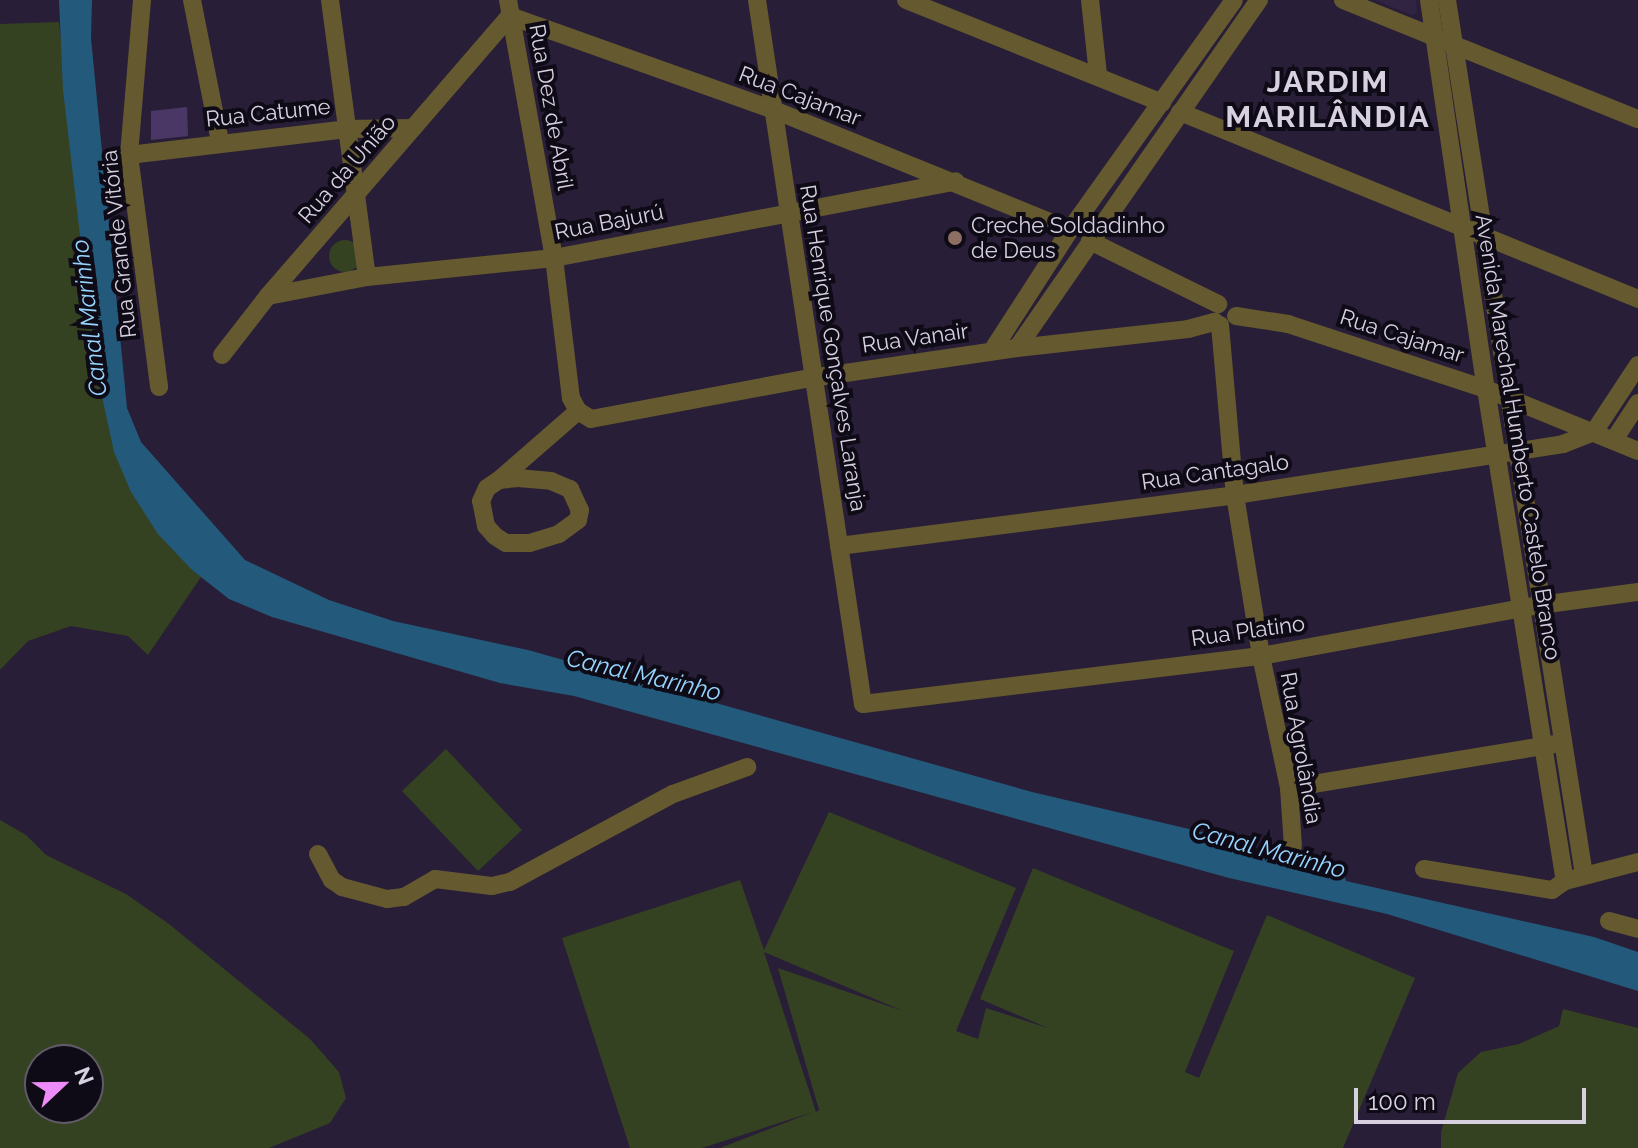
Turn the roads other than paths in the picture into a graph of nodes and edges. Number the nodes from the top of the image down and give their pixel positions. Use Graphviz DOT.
graph roads {
  1 [pos="142,0"];
  2 [pos="192,0"];
  3 [pos="330,0"];
  4 [pos="757,0"];
  5 [pos="906,0"];
  6 [pos="1090,0"];
  7 [pos="1234,0"];
  8 [pos="1259,0"];
  9 [pos="1343,0"];
  10 [pos="1429,0"];
  11 [pos="1447,0"];
  12 [pos="509,8"];
  13 [pos="1434,37"];
  14 [pos="1454,45"];
  15 [pos="1098,75"];
  16 [pos="1162,103"];
  17 [pos="774,110"];
  18 [pos="1180,112"];
  19 [pos="1638,119"];
  20 [pos="413,128"];
  21 [pos="346,129"];
  22 [pos="220,142"];
  23 [pos="129,155"];
  24 [pos="956,181"];
  25 [pos="355,197"];
  26 [pos="788,212"];
  27 [pos="1461,228"];
  28 [pos="1070,230"];
  29 [pos="1484,237"];
  30 [pos="1090,241"];
  31 [pos="554,258"];
  32 [pos="367,277"];
  33 [pos="268,296"];
  34 [pos="1638,299"];
  35 [pos="1222,317"];
  36 [pos="1017,348"];
  37 [pos="992,351"];
  38 [pos="222,355"];
  39 [pos="1638,365"];
  40 [pos="811,378"];
  41 [pos="159,387"];
  42 [pos="1486,389"];
  43 [pos="1510,399"];
  44 [pos="1638,403"];
  45 [pos="578,411"];
  46 [pos="1594,432"];
  47 [pos="1614,440"];
  48 [pos="1518,451"];
  49 [pos="1638,451"];
  50 [pos="1496,454"];
  51 [pos="499,480"];
  52 [pos="1235,495"];
  53 [pos="839,546"];
  54 [pos="1638,592"];
  55 [pos="1540,605"];
  56 [pos="1520,609"];
  57 [pos="1261,656"];
  58 [pos="863,704"];
  59 [pos="1562,743"];
  60 [pos="1543,746"];
  61 [pos="747,767"];
  62 [pos="1289,788"];
  63 [pos="1293,846"];
  64 [pos="318,854"];
  65 [pos="1638,862"];
  66 [pos="1424,869"];
  67 [pos="1575,878"];
  68 [pos="1609,921"];
  69 [pos="1638,929"];
  1 -- 23 [label="street, Rua Grande Vitória"];
  2 -- 22 [label="street"];
  3 -- 21 [label="street"];
  4 -- 17 [label="street, Rua Henrique Gonçalves Laranja"];
  5 -- 15 [label="street"];
  6 -- 15 [label="street"];
  7 -- 16 [label="street"];
  8 -- 18 [label="street"];
  9 -- 13 [label="street"];
  10 -- 13 [label="street, Avenida Marechal Humberto Castelo Branco"];
  11 -- 14 [label="street, Avenida Marechal Humberto Castelo Branco"];
  12 -- 17 [label="street, Rua Cajamar"];
  12 -- 20 [label="street, Rua da União"];
  12 -- 31 [label="street, Rua Dez de Abril"];
  13 -- 14 [label="street"];
  13 -- 27 [label="street, Avenida Marechal Humberto Castelo Branco"];
  14 -- 19 [label="street"];
  14 -- 29 [label="street, Avenida Marechal Humberto Castelo Branco"];
  15 -- 16 [label="street"];
  16 -- 28 [label="street"];
  17 -- 24 [label="street, Rua Cajamar"];
  17 -- 26 [label="street, Rua Henrique Gonçalves Laranja"];
  18 -- 27 [label="street"];
  18 -- 30 [label="street"];
  20 -- 21 [label="street, Rua Catume"];
  20 -- 25 [label="street, Rua da União"];
  21 -- 22 [label="street, Rua Catume"];
  21 -- 25 [label="street"];
  22 -- 23 [label="street, Rua Catume"];
  23 -- 41 [label="street, Rua Grande Vitória"];
  24 -- 26 [label="street, Rua Bajurú"];
  24 -- 28 [label="street, Rua Cajamar"];
  25 -- 32 [label="street"];
  25 -- 33 [label="street, Rua da União"];
  26 -- 31 [label="street, Rua Bajurú"];
  26 -- 40 [label="street, Rua Henrique Gonçalves Laranja"];
  27 -- 29 [label="street"];
  27 -- 42 [label="street, Avenida Marechal Humberto Castelo Branco"];
  28 -- 37 [label="street"];
  29 -- 34 [label="street"];
  29 -- 43 [label="street, Avenida Marechal Humberto Castelo Branco"];
  30 -- 35 [label="street, Rua Cajamar"];
  30 -- 36 [label="street"];
  31 -- 32 [label="street, Rua Bajurú"];
  31 -- 45 [label="street, Rua Dez de Abril"];
  32 -- 33 [label="street, Rua Bajurú"];
  33 -- 38 [label="street, Rua da União"];
  35 -- 36 [label="street, Rua Vanair"];
  35 -- 42 [label="street, Rua Cajamar"];
  35 -- 52 [label="street, Rua Agrolândia"];
  36 -- 37 [label="street, Rua Vanair"];
  37 -- 40 [label="street, Rua Vanair"];
  39 -- 46 [label="street"];
  40 -- 45 [label="street, Rua Vanair"];
  40 -- 53 [label="street, Rua Henrique Gonçalves Laranja"];
  42 -- 43 [label="street, Rua Cajamar"];
  42 -- 50 [label="street, Avenida Marechal Humberto Castelo Branco"];
  43 -- 46 [label="street, Rua Cajamar"];
  43 -- 48 [label="street, Avenida Marechal Humberto Castelo Branco"];
  44 -- 47 [label="street"];
  45 -- 51 [label="street"];
  46 -- 47 [label="street, Rua Cajamar"];
  46 -- 48 [label="street, Rua Cantagalo"];
  47 -- 49 [label="street, Rua Cajamar"];
  48 -- 50 [label="street, Rua Cantagalo"];
  48 -- 55 [label="street, Avenida Marechal Humberto Castelo Branco"];
  50 -- 52 [label="street, Rua Cantagalo"];
  50 -- 56 [label="street, Avenida Marechal Humberto Castelo Branco"];
  51 -- 51 [label="street"];
  52 -- 53 [label="street, Rua Cantagalo"];
  52 -- 57 [label="street, Rua Agrolândia"];
  53 -- 58 [label="street, Rua Henrique Gonçalves Laranja"];
  54 -- 55 [label="street, Rua Platino"];
  55 -- 56 [label="street, Rua Platino"];
  55 -- 59 [label="street, Avenida Marechal Humberto Castelo Branco"];
  56 -- 57 [label="street, Rua Platino"];
  56 -- 60 [label="street, Avenida Marechal Humberto Castelo Branco"];
  57 -- 58 [label="street, Rua Platino"];
  57 -- 62 [label="street, Rua Agrolândia"];
  59 -- 60 [label="street"];
  59 -- 67 [label="street, Avenida Marechal Humberto Castelo Branco"];
  60 -- 62 [label="street"];
  60 -- 67 [label="street, Avenida Marechal Humberto Castelo Branco"];
  61 -- 64 [label="street"];
  62 -- 63 [label="street, Rua Agrolândia"];
  65 -- 67 [label="street"];
  66 -- 67 [label="street"];
  68 -- 69 [label="street"];
}
